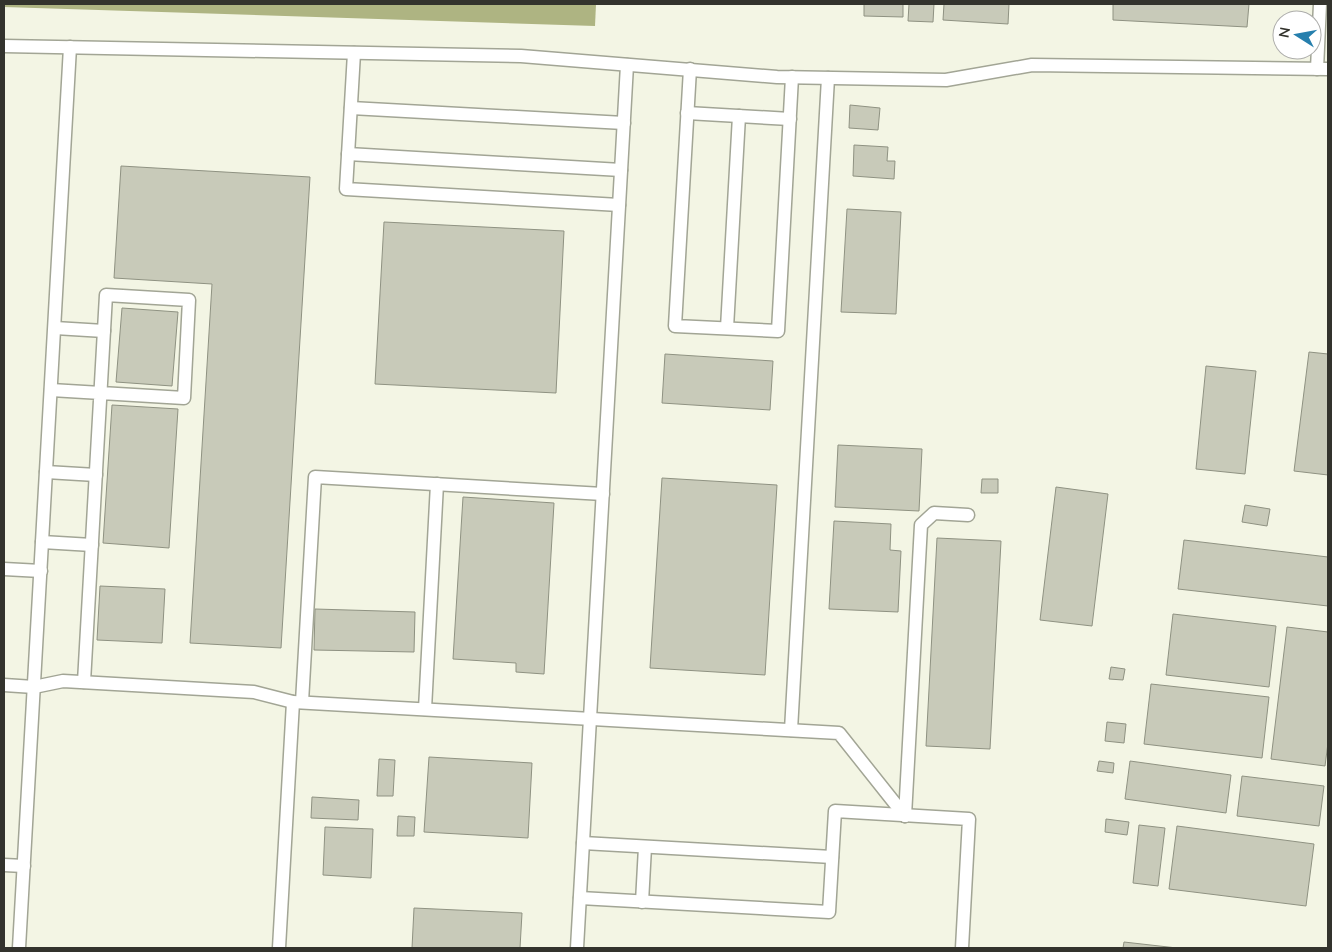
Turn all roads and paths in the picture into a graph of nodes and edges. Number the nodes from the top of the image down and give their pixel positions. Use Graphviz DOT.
graph roads {
  1 [pos="1320,4"];
  2 [pos="4,46"];
  3 [pos="70,47"];
  4 [pos="354,52"];
  5 [pos="627,64"];
  6 [pos="1322,69"];
  7 [pos="690,70"];
  8 [pos="792,77"];
  9 [pos="828,78"];
  10 [pos="350,108"];
  11 [pos="687,113"];
  12 [pos="739,116"];
  13 [pos="790,119"];
  14 [pos="624,123"];
  15 [pos="348,154"];
  16 [pos="621,170"];
  17 [pos="619,205"];
  18 [pos="55,328"];
  19 [pos="727,328"];
  20 [pos="104,331"];
  21 [pos="51,390"];
  22 [pos="101,393"];
  23 [pos="46,472"];
  24 [pos="96,475"];
  25 [pos="437,484"];
  26 [pos="603,494"];
  27 [pos="968,515"];
  28 [pos="42,542"];
  29 [pos="92,545"];
  30 [pos="4,569"];
  31 [pos="41,571"];
  32 [pos="84,682"];
  33 [pos="4,685"];
  34 [pos="34,687"];
  35 [pos="297,702"];
  36 [pos="425,709"];
  37 [pos="590,718"];
  38 [pos="791,730"];
  39 [pos="905,816"];
  40 [pos="583,843"];
  41 [pos="645,847"];
  42 [pos="832,857"];
  43 [pos="4,865"];
  44 [pos="24,866"];
  45 [pos="580,898"];
  46 [pos="642,902"];
  47 [pos="19,948"];
  48 [pos="279,948"];
  49 [pos="577,948"];
  50 [pos="962,948"];
  1 -- 6 [label="lane"];
  2 -- 3 [label="lane"];
  3 -- 4 [label="lane"];
  3 -- 18 [label="lane"];
  4 -- 5 [label="lane"];
  4 -- 10 [label="lane"];
  5 -- 7 [label="lane"];
  5 -- 14 [label="lane"];
  6 -- 9 [label="lane"];
  7 -- 8 [label="lane"];
  7 -- 11 [label="lane"];
  8 -- 9 [label="lane"];
  8 -- 13 [label="lane"];
  9 -- 38 [label="lane"];
  10 -- 14 [label="lane"];
  10 -- 15 [label="lane"];
  11 -- 12 [label="lane"];
  11 -- 19 [label="lane"];
  12 -- 13 [label="lane"];
  12 -- 19 [label="lane"];
  13 -- 19 [label="lane"];
  14 -- 16 [label="lane"];
  15 -- 16 [label="lane"];
  15 -- 17 [label="lane"];
  16 -- 17 [label="lane"];
  17 -- 26 [label="lane"];
  18 -- 20 [label="lane"];
  18 -- 21 [label="lane"];
  20 -- 22 [label="lane"];
  20 -- 22 [label="lane"];
  21 -- 22 [label="lane"];
  21 -- 23 [label="lane"];
  22 -- 24 [label="lane"];
  23 -- 24 [label="lane"];
  23 -- 28 [label="lane"];
  24 -- 29 [label="lane"];
  25 -- 26 [label="lane"];
  25 -- 35 [label="lane"];
  25 -- 36 [label="lane"];
  26 -- 37 [label="lane"];
  27 -- 39 [label="lane"];
  28 -- 29 [label="lane"];
  28 -- 31 [label="lane"];
  29 -- 32 [label="lane"];
  30 -- 31 [label="lane"];
  31 -- 34 [label="lane"];
  32 -- 34 [label="lane"];
  32 -- 35 [label="lane"];
  33 -- 34 [label="lane"];
  34 -- 44 [label="lane"];
  35 -- 36 [label="lane"];
  35 -- 48 [label="lane"];
  36 -- 37 [label="lane"];
  37 -- 38 [label="lane"];
  37 -- 40 [label="lane"];
  38 -- 39 [label="lane"];
  39 -- 42 [label="lane"];
  39 -- 50 [label="lane"];
  40 -- 41 [label="lane"];
  40 -- 45 [label="lane"];
  41 -- 42 [label="lane"];
  41 -- 46 [label="lane"];
  42 -- 46 [label="lane"];
  43 -- 44 [label="lane"];
  44 -- 47 [label="lane"];
  45 -- 46 [label="lane"];
  45 -- 49 [label="lane"];
}
